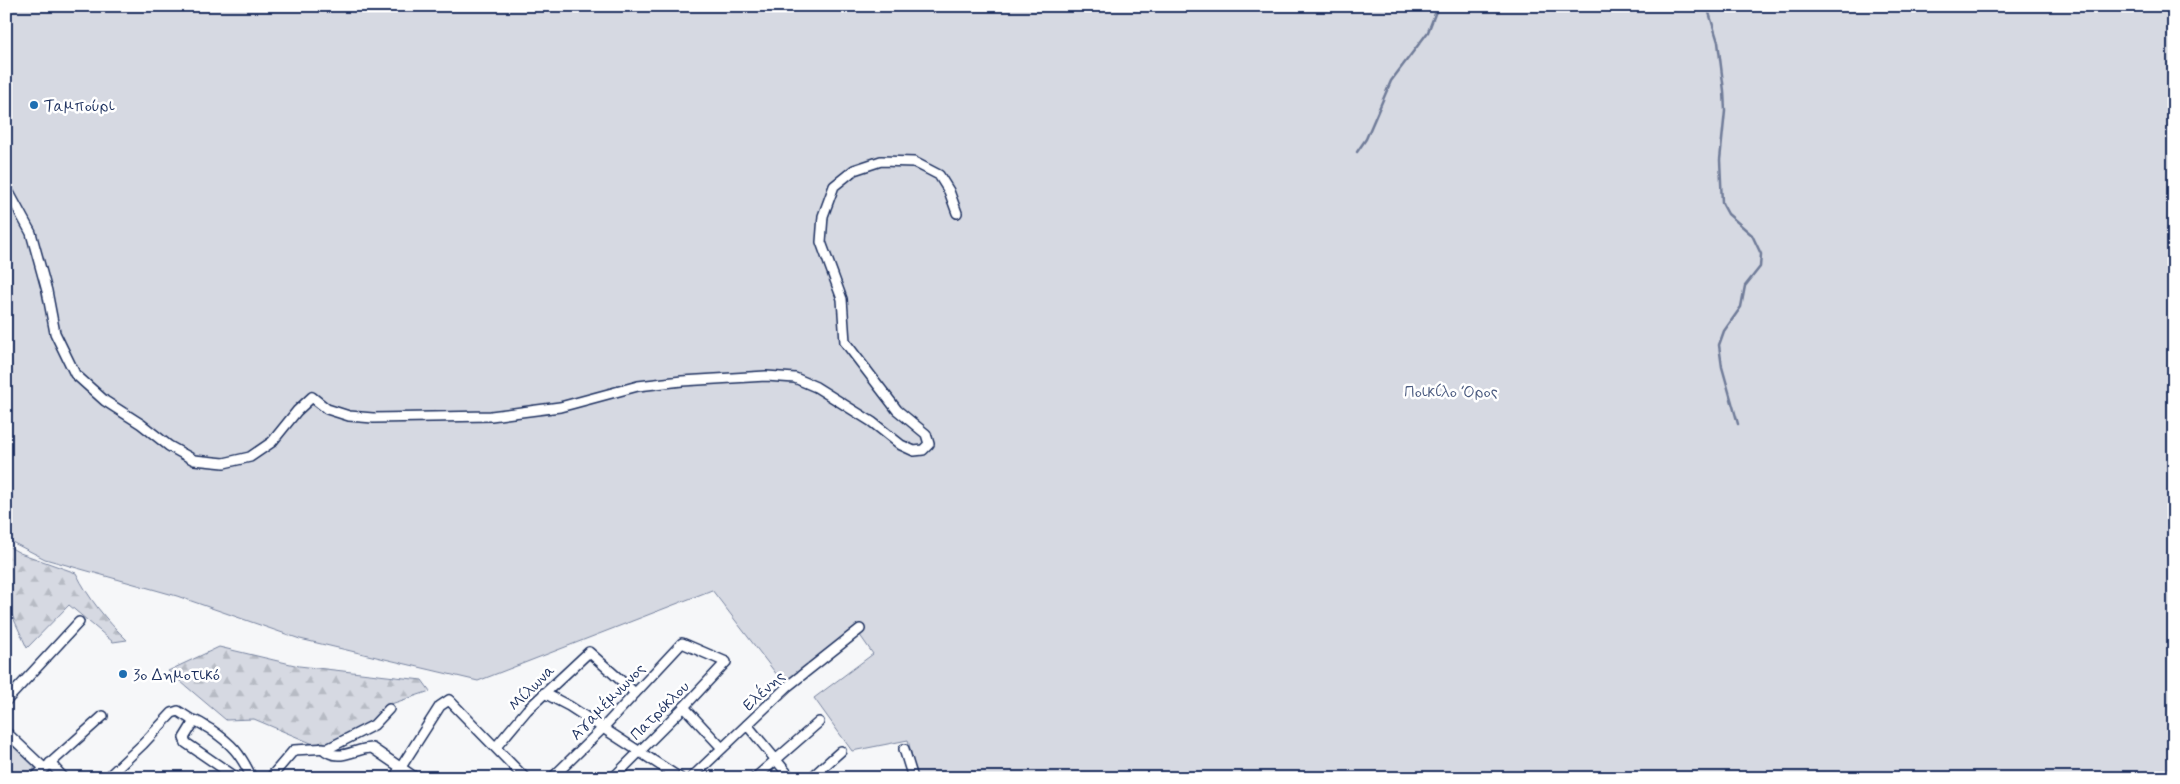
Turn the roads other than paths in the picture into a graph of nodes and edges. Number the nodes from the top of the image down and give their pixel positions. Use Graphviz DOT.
graph roads {
  1 [pos="6,187"];
  2 [pos="957,213"];
  3 [pos="79,622"];
  4 [pos="860,629"];
  5 [pos="726,662"];
  6 [pos="544,693"];
  7 [pos="636,693"];
  8 [pos="6,702"];
  9 [pos="684,707"];
  10 [pos="389,709"];
  11 [pos="103,716"];
  12 [pos="192,720"];
  13 [pos="819,722"];
  14 [pos="747,725"];
  15 [pos="603,728"];
  16 [pos="6,732"];
  17 [pos="496,746"];
  18 [pos="322,748"];
  19 [pos="722,748"];
  20 [pos="904,749"];
  21 [pos="841,751"];
  22 [pos="638,752"];
  23 [pos="775,760"];
  24 [pos="47,766"];
  25 [pos="401,768"];
  26 [pos="34,778"];
  27 [pos="64,778"];
  28 [pos="107,778"];
  29 [pos="237,778"];
  30 [pos="252,778"];
  31 [pos="270,778"];
  32 [pos="394,778"];
  33 [pos="416,778"];
  34 [pos="526,778"];
  35 [pos="552,778"];
  36 [pos="613,778"];
  37 [pos="680,778"];
  38 [pos="691,778"];
  39 [pos="755,778"];
  40 [pos="791,778"];
  41 [pos="811,778"];
  42 [pos="913,778"];
  1 -- 2 [label="street"];
  3 -- 8 [label="street"];
  4 -- 14 [label="street, Ελένης"];
  5 -- 7 [label="street, Αγαμέμνωνος"];
  5 -- 9 [label="street, Πατρόκλου"];
  6 -- 7 [label="street, Μίλωνα"];
  6 -- 15 [label="street"];
  6 -- 17 [label="street, Μίλωνα"];
  7 -- 15 [label="street, Αγαμέμνωνος"];
  9 -- 19 [label="street"];
  9 -- 22 [label="street, Πατρόκλου"];
  10 -- 18 [label="street"];
  11 -- 24 [label="street"];
  12 -- 28 [label="street"];
  12 -- 29 [label="street"];
  12 -- 30 [label="street"];
  13 -- 23 [label="street"];
  14 -- 19 [label="street, Ελένης"];
  14 -- 23 [label="street"];
  15 -- 22 [label="street"];
  15 -- 35 [label="street, Αγαμέμνωνος"];
  16 -- 24 [label="street"];
  17 -- 25 [label="street"];
  17 -- 34 [label="street"];
  18 -- 25 [label="street"];
  18 -- 31 [label="street"];
  19 -- 38 [label="street, Ελένης"];
  20 -- 42 [label="street"];
  21 -- 41 [label="street"];
  22 -- 36 [label="street, Πατρόκλου"];
  22 -- 37 [label="street"];
  23 -- 39 [label="street"];
  23 -- 40 [label="street"];
  24 -- 26 [label="street"];
  24 -- 27 [label="street"];
  25 -- 32 [label="street"];
  25 -- 33 [label="street"];
}
